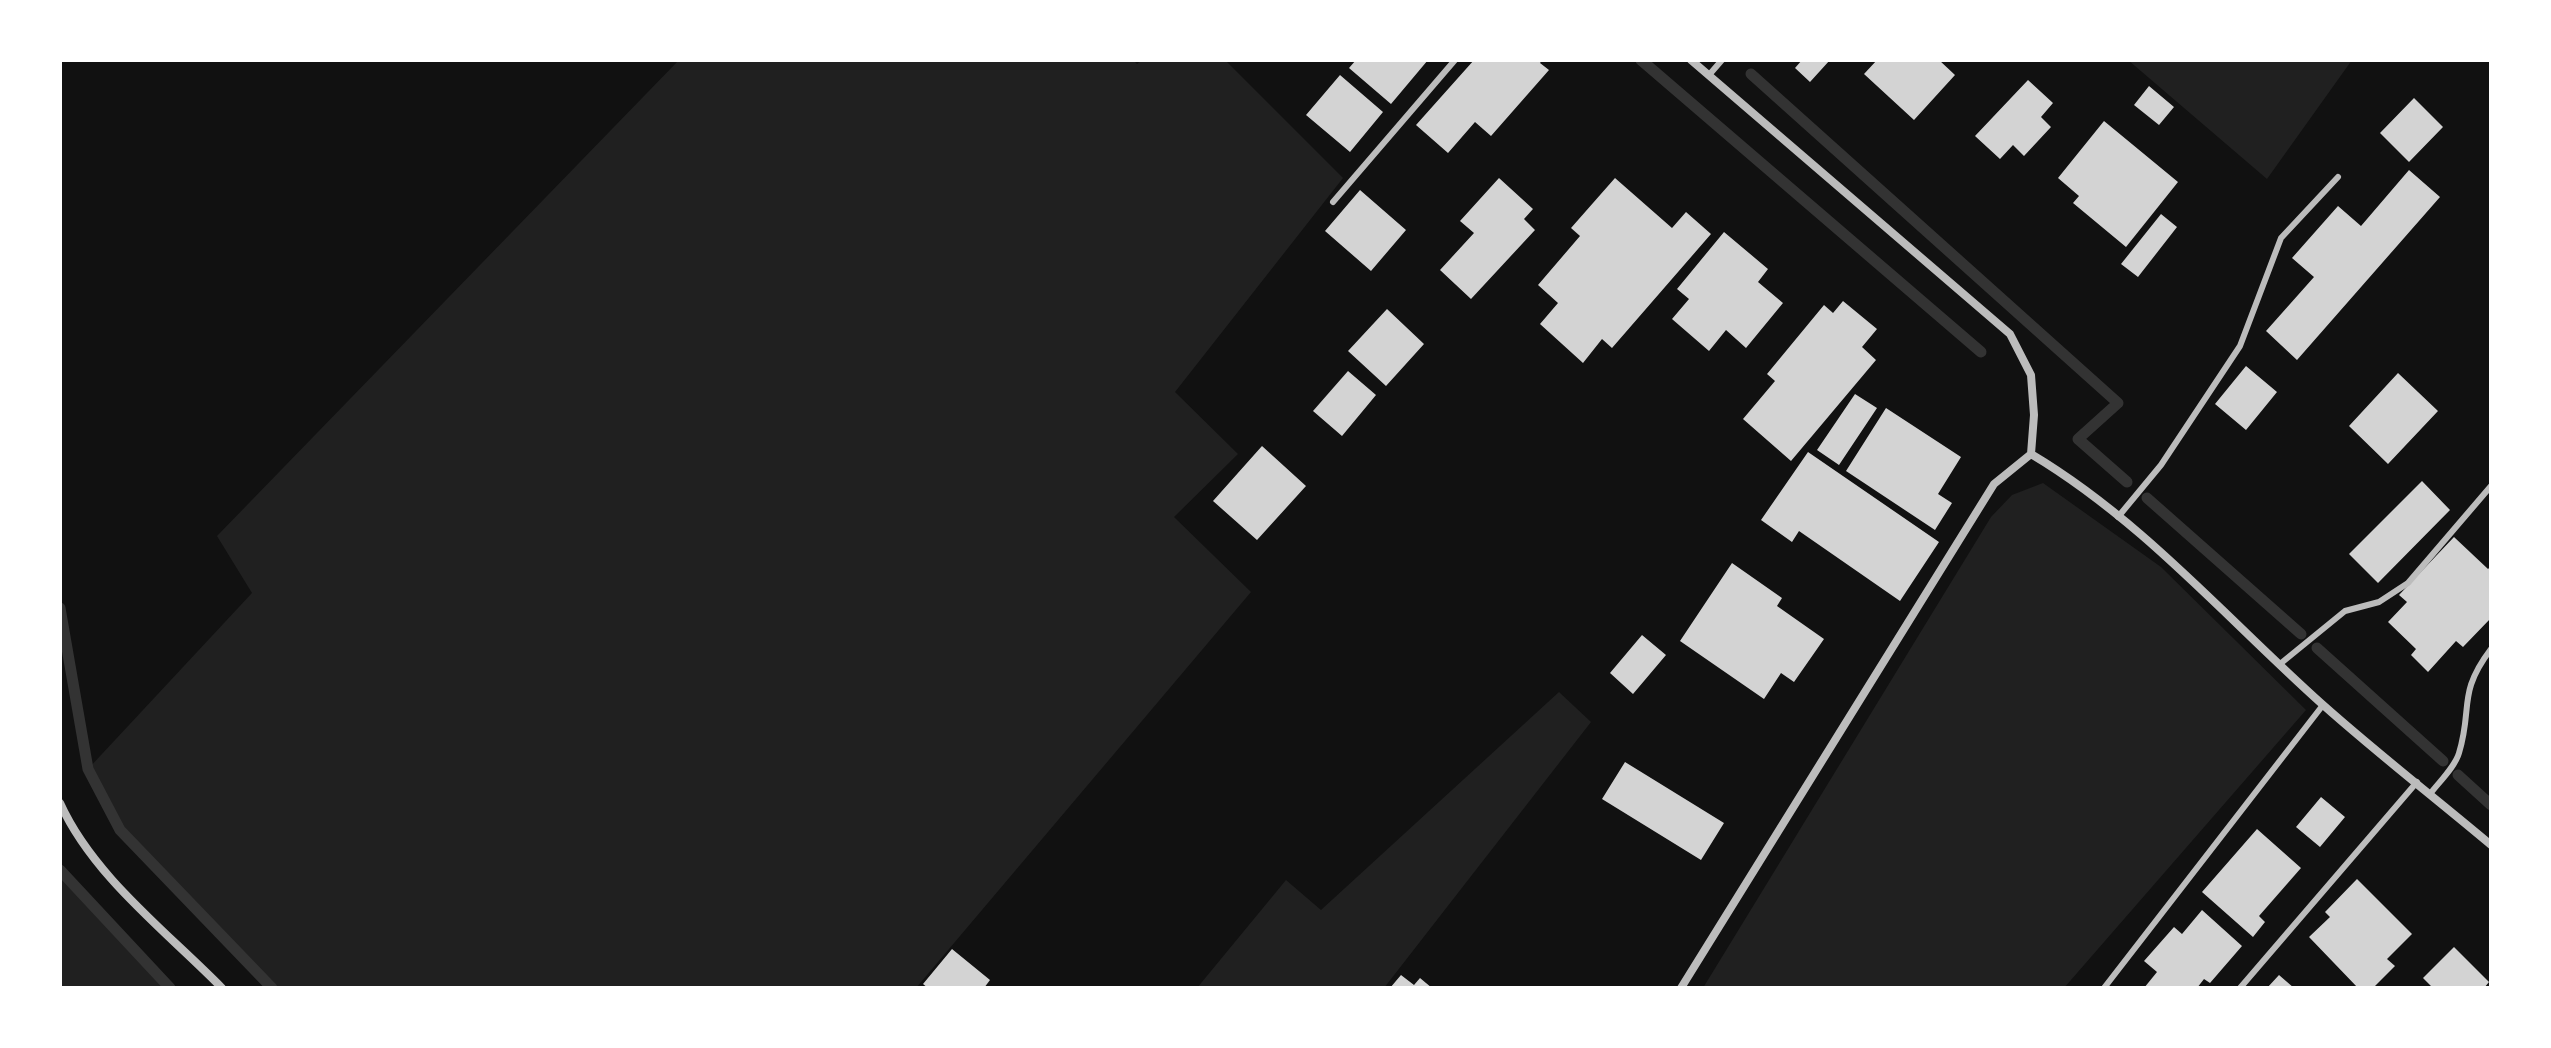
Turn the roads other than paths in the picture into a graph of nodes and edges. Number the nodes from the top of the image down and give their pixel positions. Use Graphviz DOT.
graph roads {
  1 [pos="1455,60"];
  2 [pos="1691,60"];
  3 [pos="1722,60"];
  4 [pos="1709,75"];
  5 [pos="2338,177"];
  6 [pos="1333,202"];
  7 [pos="2031,454"];
  8 [pos="2491,486"];
  9 [pos="2118,517"];
  10 [pos="2491,649"];
  11 [pos="2280,664"];
  12 [pos="2323,705"];
  13 [pos="2417,782"];
  14 [pos="2430,794"];
  15 [pos="60,803"];
  16 [pos="2491,845"];
  17 [pos="222,988"];
  18 [pos="1681,988"];
  19 [pos="2104,988"];
  20 [pos="2240,988"];
  1 -- 6 [label="lane"];
  2 -- 4 [label="street"];
  3 -- 4 [label="lane"];
  4 -- 7 [label="street"];
  5 -- 9 [label="lane"];
  7 -- 9 [label="street"];
  7 -- 18 [label="street"];
  8 -- 11 [label="lane"];
  9 -- 11 [label="street"];
  10 -- 14 [label="lane"];
  11 -- 12 [label="street"];
  12 -- 13 [label="street"];
  12 -- 19 [label="lane"];
  13 -- 14 [label="street"];
  13 -- 20 [label="lane"];
  14 -- 16 [label="street"];
  15 -- 17 [label="street"];
}
